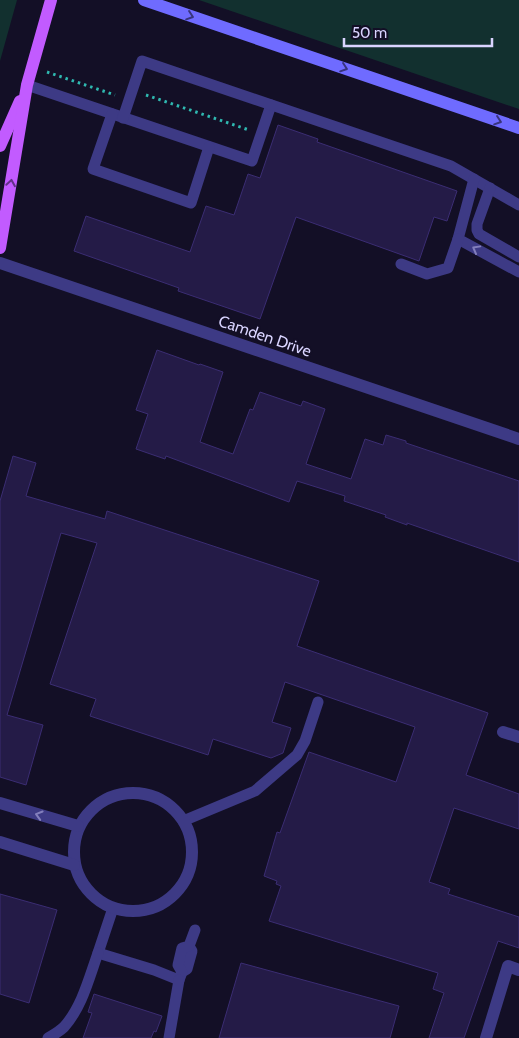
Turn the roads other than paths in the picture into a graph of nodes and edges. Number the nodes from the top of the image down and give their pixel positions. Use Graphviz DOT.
graph roads {
  1 [pos="51,0"];
  2 [pos="144,0"];
  3 [pos="27,85"];
  4 [pos="271,105"];
  5 [pos="118,116"];
  6 [pos="519,128"];
  7 [pos="0,146"];
  8 [pos="209,147"];
  9 [pos="474,179"];
  10 [pos="490,188"];
  11 [pos="519,205"];
  12 [pos="458,239"];
  13 [pos="0,248"];
  14 [pos="519,256"];
  15 [pos="0,263"];
  16 [pos="401,264"];
  17 [pos="519,272"];
  18 [pos="519,439"];
  19 [pos="318,702"];
  20 [pos="503,732"];
  21 [pos="519,737"];
  22 [pos="0,803"];
  23 [pos="183,821"];
  24 [pos="78,826"];
  25 [pos="0,842"];
  26 [pos="74,865"];
  27 [pos="113,908"];
  28 [pos="195,930"];
  29 [pos="98,953"];
  30 [pos="514,968"];
  31 [pos="180,976"];
  32 [pos="48,1038"];
  33 [pos="169,1038"];
  34 [pos="486,1038"];
  1 -- 3 [label="main road"];
  2 -- 6 [label="main road, one-way"];
  3 -- 5 [label="lane"];
  3 -- 7 [label="main road"];
  13 -- 3 [label="main road, one-way"];
  4 -- 5 [label="lane"];
  4 -- 8 [label="lane"];
  4 -- 9 [label="lane"];
  5 -- 8 [label="lane"];
  5 -- 8 [label="lane"];
  9 -- 10 [label="lane"];
  9 -- 12 [label="lane"];
  10 -- 11 [label="lane"];
  10 -- 14 [label="lane"];
  12 -- 16 [label="lane"];
  17 -- 12 [label="lane, one-way"];
  15 -- 18 [label="street, Camden Drive"];
  19 -- 23 [label="lane"];
  20 -- 21 [label="street"];
  24 -- 22 [label="street, one-way"];
  23 -- 24 [label="street"];
  23 -- 27 [label="street"];
  24 -- 26 [label="street"];
  25 -- 26 [label="street"];
  26 -- 27 [label="street"];
  27 -- 29 [label="lane"];
  28 -- 31 [label="lane"];
  29 -- 31 [label="lane"];
  29 -- 32 [label="lane"];
  30 -- 34 [label="street"];
  31 -- 33 [label="lane"];
}
